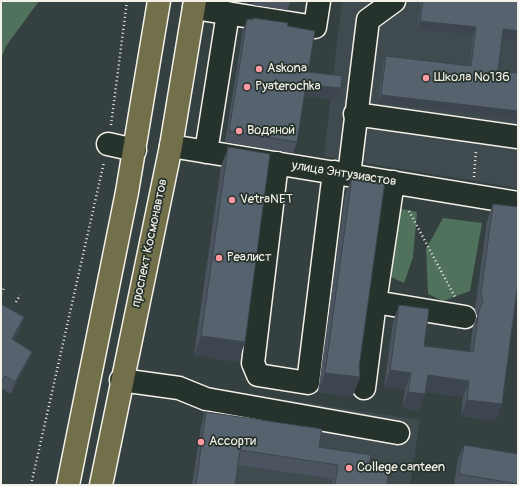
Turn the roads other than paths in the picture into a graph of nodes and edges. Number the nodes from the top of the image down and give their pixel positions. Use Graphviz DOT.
graph roads {
  1 [pos="160,1"];
  2 [pos="319,1"];
  3 [pos="394,1"];
  4 [pos="195,4"];
  5 [pos="228,13"];
  6 [pos="355,114"];
  7 [pos="518,136"];
  8 [pos="108,144"];
  9 [pos="171,146"];
  10 [pos="135,150"];
  11 [pos="206,152"];
  12 [pos="277,163"];
  13 [pos="341,174"];
  14 [pos="393,182"];
  15 [pos="518,203"];
  16 [pos="375,302"];
  17 [pos="465,317"];
  18 [pos="121,380"];
  19 [pos="364,388"];
  20 [pos="398,433"];
  21 [pos="68,485"];
  22 [pos="101,485"];
  1 -- 10 [label="main road"];
  2 -- 5 [label="street"];
  3 -- 6 [label="street"];
  4 -- 5 [label="street"];
  4 -- 9 [label="main road, проспект Космонавтов"];
  5 -- 11 [label="street"];
  6 -- 7 [label="street"];
  6 -- 13 [label="street"];
  8 -- 10 [label="street"];
  9 -- 11 [label="street, улица Энтузиастов"];
  9 -- 18 [label="main road, проспект Космонавтов"];
  10 -- 21 [label="main road"];
  11 -- 12 [label="street, улица Энтузиастов"];
  12 -- 13 [label="street, улица Энтузиастов"];
  12 -- 13 [label="street"];
  13 -- 14 [label="street, улица Энтузиастов"];
  14 -- 15 [label="street, улица Энтузиастов"];
  14 -- 16 [label="street"];
  16 -- 17 [label="street"];
  16 -- 19 [label="street"];
  18 -- 20 [label="street"];
  18 -- 22 [label="main road, проспект Космонавтов"];
}
